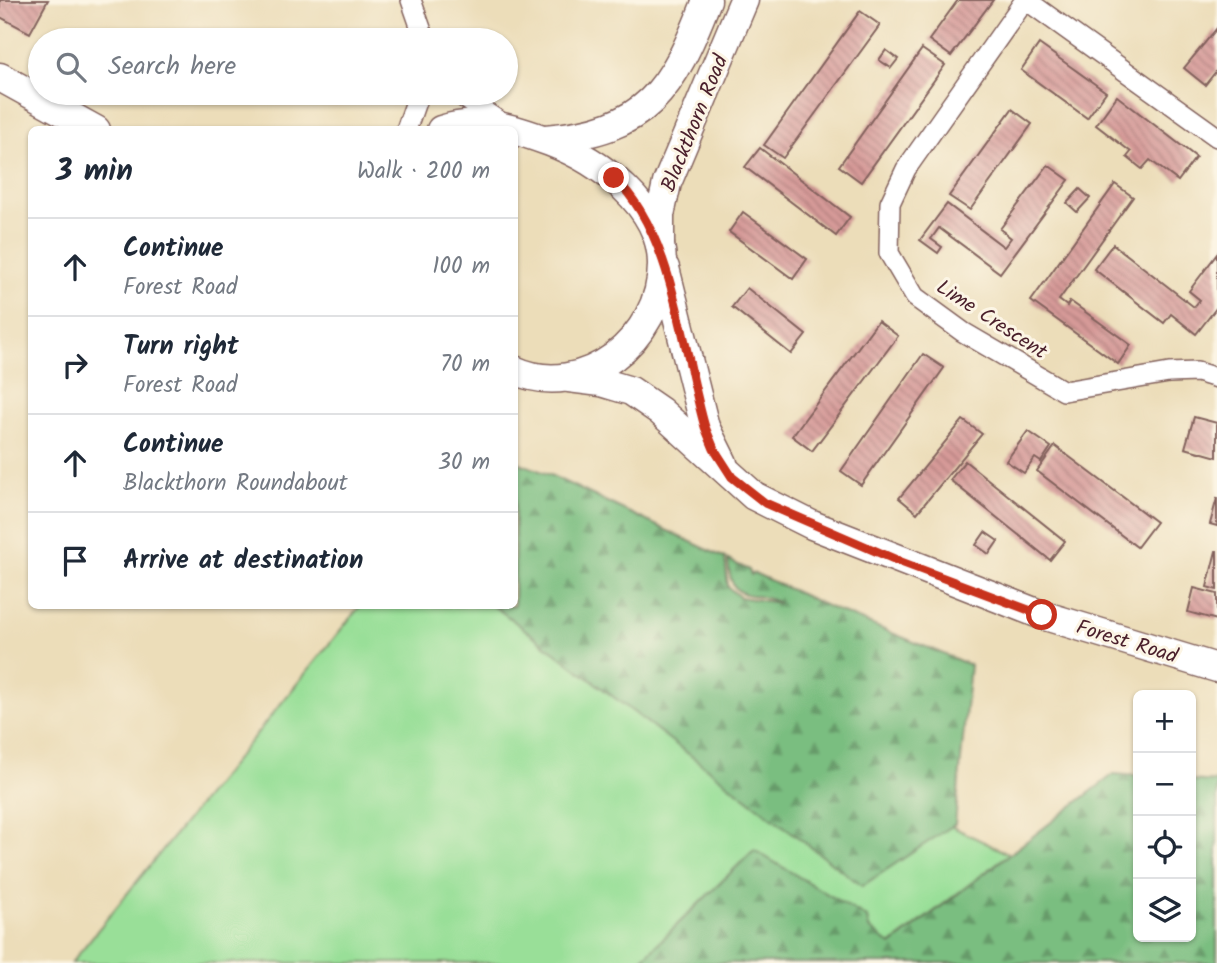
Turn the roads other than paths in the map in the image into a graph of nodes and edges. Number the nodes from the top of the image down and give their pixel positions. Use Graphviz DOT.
graph roads {
  1 [pos="411,0"];
  2 [pos="707,0"];
  3 [pos="744,0"];
  4 [pos="1026,0"];
  5 [pos="420,28"];
  6 [pos="0,77"];
  7 [pos="28,92"];
  8 [pos="51,105"];
  9 [pos="415,105"];
  10 [pos="472,105"];
  11 [pos="89,126"];
  12 [pos="407,126"];
  13 [pos="455,126"];
  14 [pos="490,126"];
  15 [pos="509,126"];
  16 [pos="518,130"];
  17 [pos="1217,137"];
  18 [pos="542,139"];
  19 [pos="661,250"];
  20 [pos="518,371"];
  21 [pos="569,378"];
  22 [pos="1217,378"];
  23 [pos="732,477"];
  24 [pos="1217,668"];
  1 -- 5 [label="street"];
  2 -- 18 [label="street, Blackthorn Road"];
  3 -- 19 [label="street, Blackthorn Road"];
  4 -- 17 [label="street, Lime Crescent"];
  4 -- 22 [label="street, Lime Crescent"];
  6 -- 7 [label="street"];
  8 -- 11 [label="street"];
  9 -- 12 [label="street"];
  10 -- 15 [label="street"];
  13 -- 14 [label="street"];
  16 -- 18 [label="street"];
  18 -- 19 [label="street"];
  19 -- 21 [label="street"];
  19 -- 23 [label="street, Forest Road"];
  20 -- 21 [label="street, Forest Road"];
  21 -- 23 [label="street, Forest Road"];
  23 -- 24 [label="street, Forest Road"];
}
